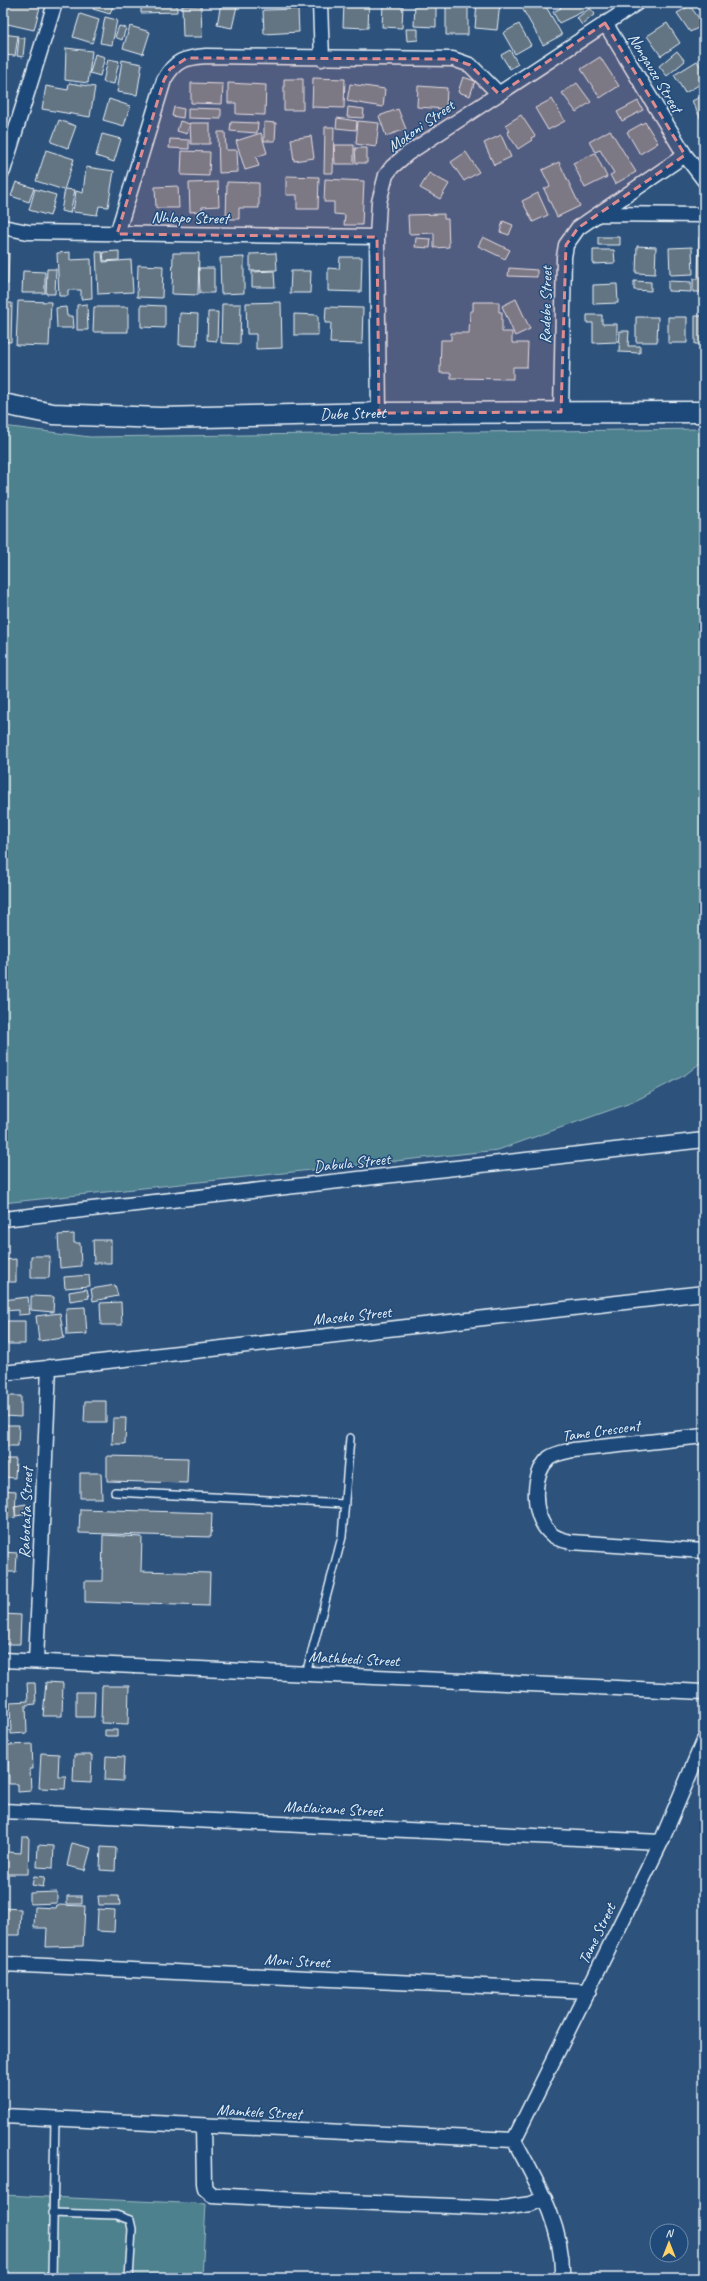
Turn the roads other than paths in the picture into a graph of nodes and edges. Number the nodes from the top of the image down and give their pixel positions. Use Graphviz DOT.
graph roads {
  1 [pos="55,3"];
  2 [pos="320,3"];
  3 [pos="637,3"];
  4 [pos="605,23"];
  5 [pos="322,59"];
  6 [pos="499,94"];
  7 [pos="685,155"];
  8 [pos="3,171"];
  9 [pos="704,180"];
  10 [pos="600,214"];
  11 [pos="704,215"];
  12 [pos="3,227"];
  13 [pos="117,234"];
  14 [pos="378,237"];
  15 [pos="3,404"];
  16 [pos="561,412"];
  17 [pos="704,412"];
  18 [pos="379,413"];
  19 [pos="704,1140"];
  20 [pos="3,1219"];
  21 [pos="704,1293"];
  22 [pos="49,1367"];
  23 [pos="3,1373"];
  24 [pos="704,1436"];
  25 [pos="350,1438"];
  26 [pos="115,1492"];
  27 [pos="345,1504"];
  28 [pos="704,1551"];
  29 [pos="3,1660"];
  30 [pos="36,1661"];
  31 [pos="306,1674"];
  32 [pos="704,1692"];
  33 [pos="704,1740"];
  34 [pos="3,1811"];
  35 [pos="661,1842"];
  36 [pos="3,1964"];
  37 [pos="588,1991"];
  38 [pos="3,2116"];
  39 [pos="55,2118"];
  40 [pos="202,2126"];
  41 [pos="514,2140"];
  42 [pos="545,2198"];
  43 [pos="52,2213"];
  44 [pos="52,2278"];
  45 [pos="129,2278"];
  46 [pos="562,2278"];
  1 -- 8 [label="street"];
  2 -- 5 [label="street"];
  3 -- 4 [label="street, Mokoni Street"];
  4 -- 6 [label="street, Mokoni Street"];
  4 -- 7 [label="street, Nongauze Street"];
  5 -- 6 [label="street"];
  5 -- 13 [label="street"];
  6 -- 14 [label="street, Mokoni Street"];
  7 -- 9 [label="street, Nongauze Street"];
  7 -- 10 [label="street, Radebe Street"];
  10 -- 11 [label="street"];
  10 -- 16 [label="street, Radebe Street"];
  12 -- 13 [label="street, Nhlapo Street"];
  13 -- 14 [label="street, Nhlapo Street"];
  14 -- 18 [label="street, Mokoni Street"];
  15 -- 18 [label="street, Dube Street"];
  16 -- 17 [label="street, Dube Street"];
  16 -- 18 [label="street, Dube Street"];
  19 -- 20 [label="street, Dabula Street"];
  21 -- 22 [label="street, Maseko Street"];
  22 -- 23 [label="street, Maseko Street"];
  22 -- 30 [label="street, Rabotata Street"];
  24 -- 28 [label="street, Tame Crescent"];
  25 -- 27 [label="lane"];
  26 -- 27 [label="lane"];
  27 -- 31 [label="lane"];
  29 -- 30 [label="street, Mathbedi Street"];
  30 -- 31 [label="street, Mathbedi Street"];
  31 -- 32 [label="street, Mathbedi Street"];
  33 -- 35 [label="street, Tame Street"];
  34 -- 35 [label="street, Matlaisane Street"];
  35 -- 37 [label="street, Tame Street"];
  36 -- 37 [label="street, Moni Street"];
  37 -- 41 [label="street, Tame Street"];
  38 -- 39 [label="street, Mamkele Street"];
  39 -- 40 [label="street, Mamkele Street"];
  39 -- 43 [label="lane"];
  40 -- 41 [label="street, Mamkele Street"];
  40 -- 42 [label="street"];
  41 -- 42 [label="street"];
  42 -- 46 [label="street"];
  43 -- 44 [label="lane"];
  43 -- 45 [label="lane"];
}
